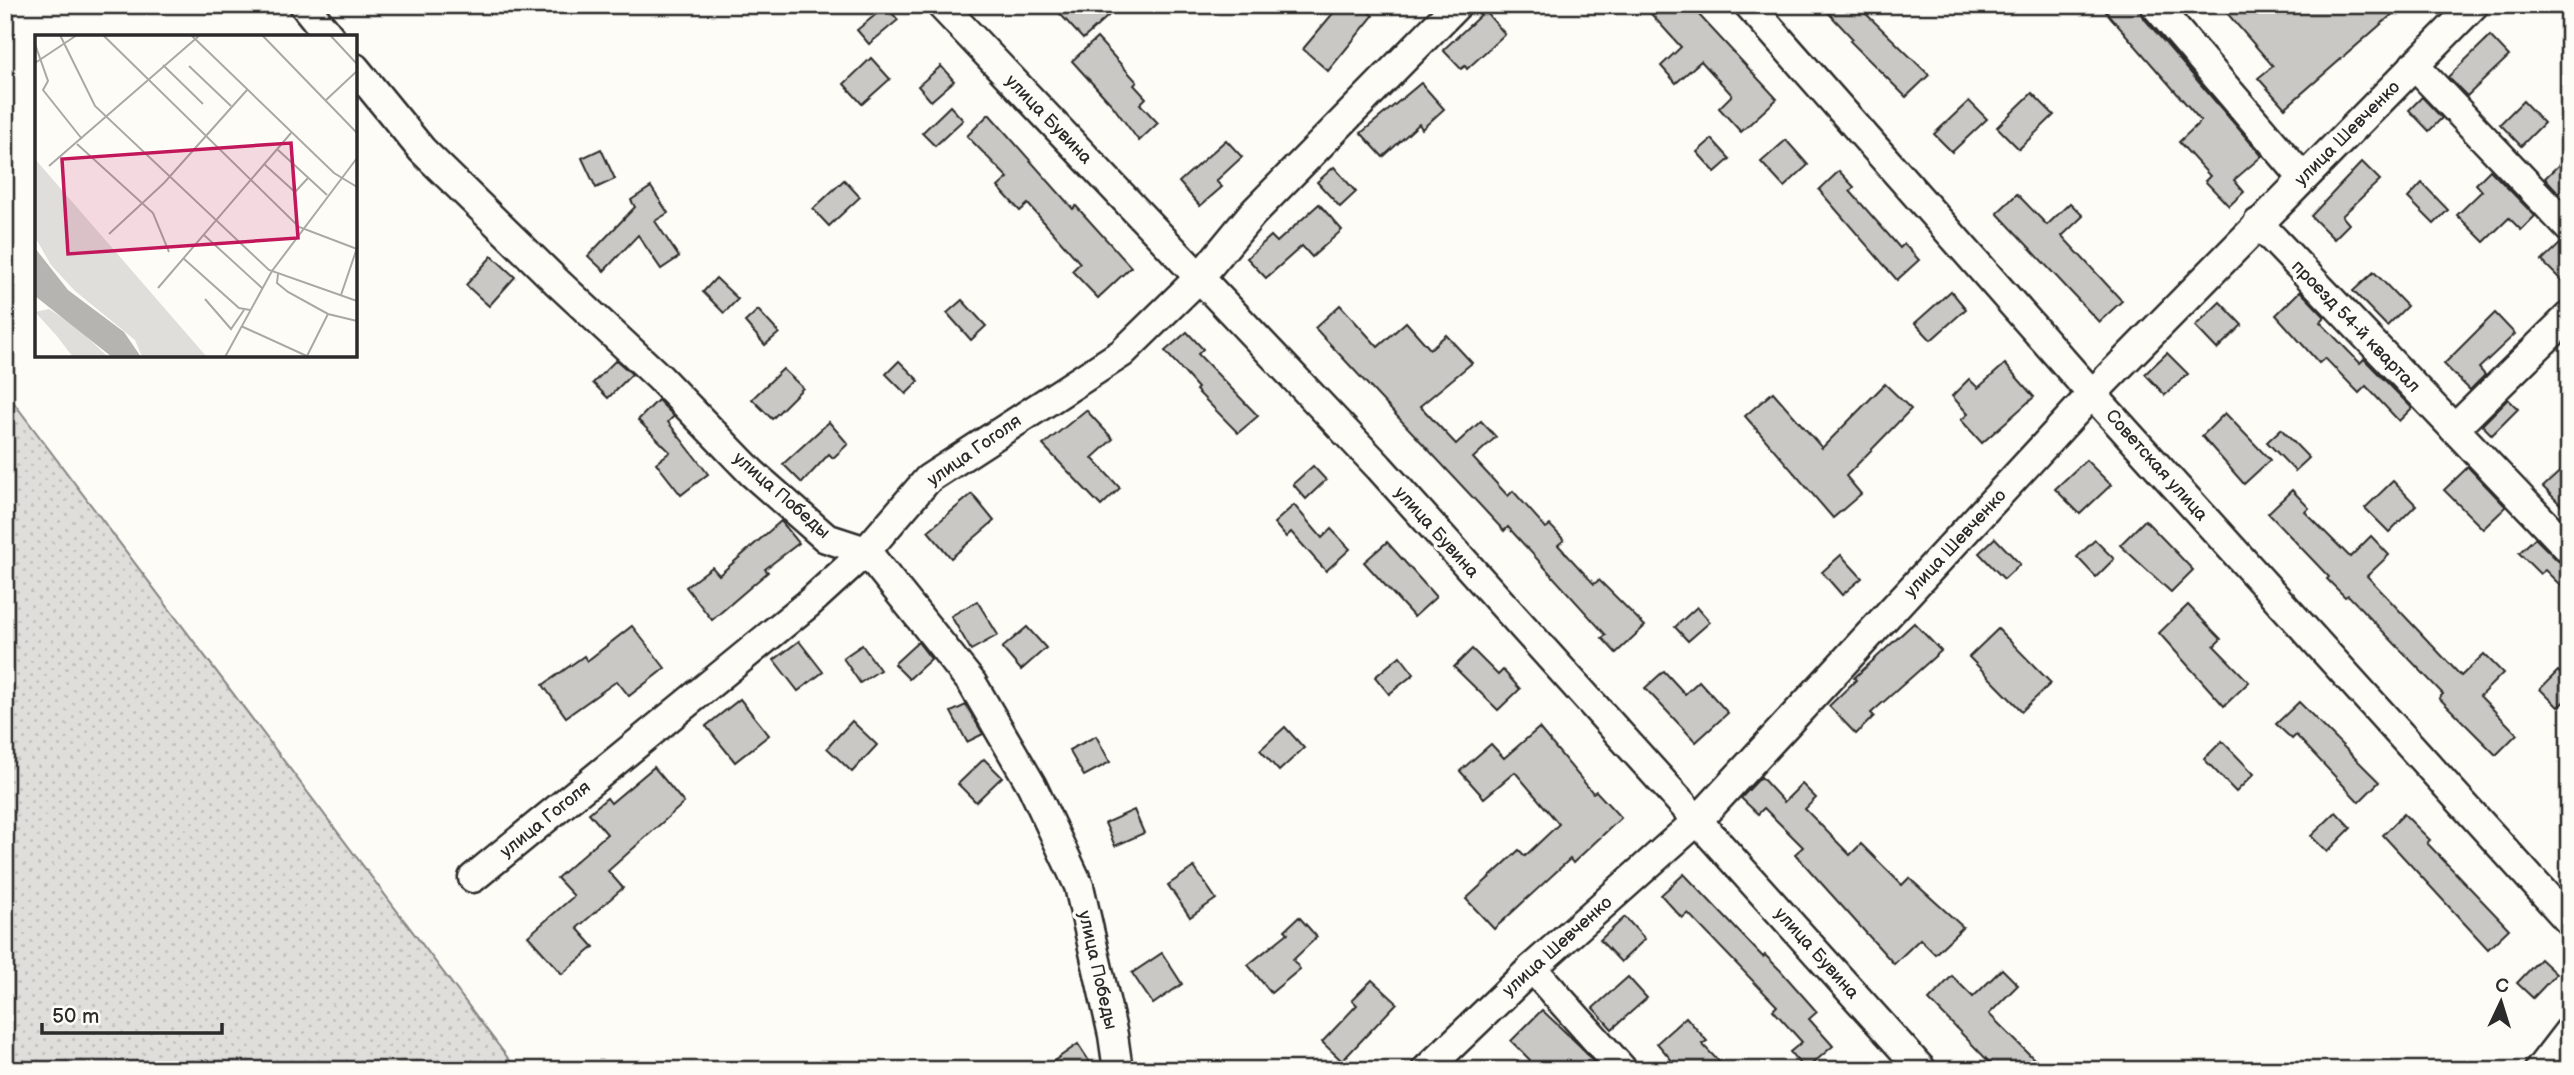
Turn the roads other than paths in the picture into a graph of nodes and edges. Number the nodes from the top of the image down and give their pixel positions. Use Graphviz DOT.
graph roads {
  1 [pos="304,5"];
  2 [pos="941,5"];
  3 [pos="1457,5"];
  4 [pos="1749,5"];
  5 [pos="2155,5"];
  6 [pos="2474,5"];
  7 [pos="328,35"];
  8 [pos="2414,65"];
  9 [pos="357,70"];
  10 [pos="2303,178"];
  11 [pos="2258,223"];
  12 [pos="2569,228"];
  13 [pos="1200,277"];
  14 [pos="2569,316"];
  15 [pos="2092,394"];
  16 [pos="2454,429"];
  17 [pos="2569,549"];
  18 [pos="866,551"];
  19 [pos="1698,820"];
  20 [pos="473,878"];
  21 [pos="2569,921"];
  22 [pos="1532,968"];
  23 [pos="2569,1031"];
  24 [pos="1118,1070"];
  25 [pos="1426,1070"];
  26 [pos="1623,1070"];
  27 [pos="1922,1070"];
  28 [pos="2539,1070"];
  1 -- 7 [label="street"];
  2 -- 13 [label="street, улица Бувина"];
  3 -- 13 [label="street, улица Гоголя"];
  4 -- 15 [label="street, Советская улица"];
  5 -- 10 [label="street"];
  6 -- 8 [label="street, улица Шевченко"];
  8 -- 10 [label="street, улица Шевченко"];
  8 -- 12 [label="street"];
  9 -- 18 [label="street, улица Победы"];
  10 -- 11 [label="street, улица Шевченко"];
  11 -- 15 [label="street, улица Шевченко"];
  11 -- 16 [label="street, проезд 54-й квартал"];
  13 -- 18 [label="street, улица Гоголя"];
  13 -- 19 [label="street, улица Бувина"];
  14 -- 16 [label="street"];
  15 -- 19 [label="street, улица Шевченко"];
  15 -- 21 [label="street, Советская улица"];
  16 -- 17 [label="street, проезд 54-й квартал"];
  18 -- 20 [label="street, улица Гоголя"];
  18 -- 24 [label="street, улица Победы"];
  19 -- 22 [label="street, улица Шевченко"];
  19 -- 27 [label="street, улица Бувина"];
  22 -- 25 [label="street, улица Шевченко"];
  22 -- 26 [label="street"];
  23 -- 28 [label="street"];
}
